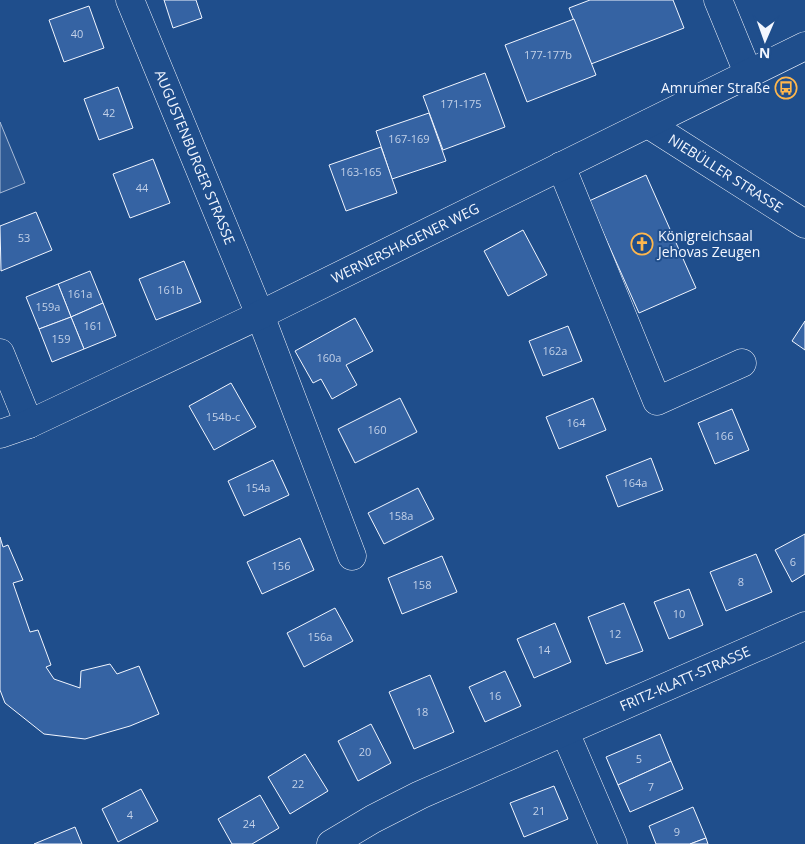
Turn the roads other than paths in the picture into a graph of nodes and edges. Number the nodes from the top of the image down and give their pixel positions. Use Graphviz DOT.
graph roads {
  1 [pos="130,0"];
  2 [pos="718,0"];
  3 [pos="805,46"];
  4 [pos="748,73"];
  5 [pos="648,124"];
  6 [pos="561,166"];
  7 [pos="805,224"];
  8 [pos="260,315"];
  9 [pos="0,353"];
  10 [pos="742,363"];
  11 [pos="29,424"];
  12 [pos="0,434"];
  13 [pos="352,556"];
  14 [pos="805,626"];
  15 [pos="564,732"];
  16 [pos="331,844"];
  17 [pos="613,844"];
  1 -- 8 [label="street, AUGUSTENBURGER STRASSE"];
  2 -- 4 [label="street"];
  3 -- 4 [label="street, WERNERSHAGENER WEG"];
  4 -- 5 [label="street, WERNERSHAGENER WEG"];
  5 -- 6 [label="street, WERNERSHAGENER WEG"];
  5 -- 7 [label="street, NIEBÜLLER STRASSE"];
  6 -- 8 [label="street, WERNERSHAGENER WEG"];
  6 -- 10 [label="street"];
  8 -- 11 [label="street, WERNERSHAGENER WEG"];
  8 -- 13 [label="street, AUGUSTENBURGER STRASSE"];
  9 -- 11 [label="street"];
  11 -- 12 [label="street, WERNERSHAGENER WEG"];
  14 -- 15 [label="street, FRITZ-KLATT-STRASSE"];
  15 -- 16 [label="street, FRITZ-KLATT-STRASSE"];
  15 -- 17 [label="street"];
}
